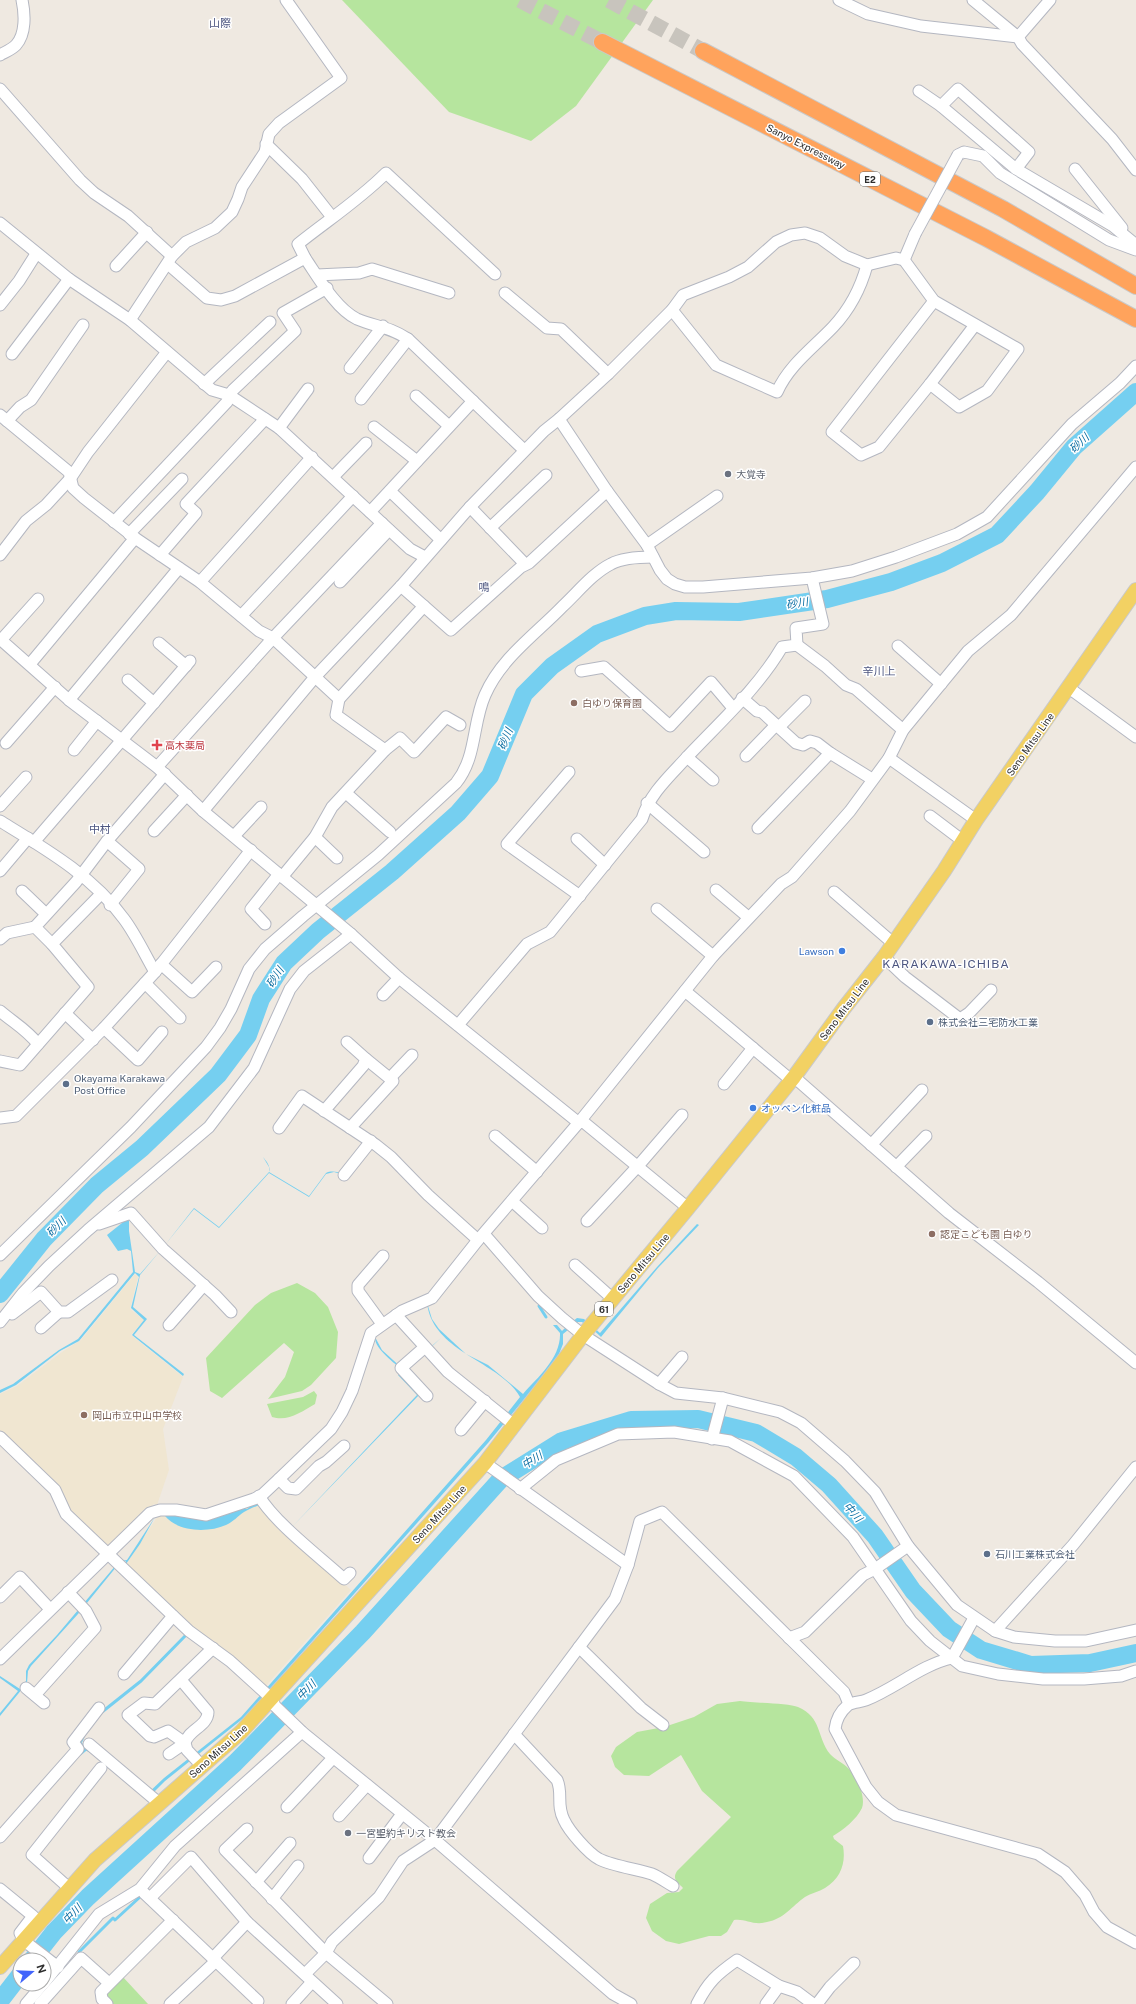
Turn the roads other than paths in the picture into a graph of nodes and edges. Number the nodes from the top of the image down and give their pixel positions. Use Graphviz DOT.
graph roads {
  1 [pos="22,0"];
  2 [pos="286,0"];
  3 [pos="839,0"];
  4 [pos="1050,0"];
  5 [pos="979,2"];
  6 [pos="1018,37"];
  7 [pos="602,42"];
  8 [pos="704,51"];
  9 [pos="0,55"];
  10 [pos="0,89"];
  11 [pos="919,91"];
  12 [pos="941,106"];
  13 [pos="266,144"];
  14 [pos="1016,169"];
  15 [pos="1075,169"];
  16 [pos="1136,170"];
  17 [pos="332,218"];
  18 [pos="0,222"];
  19 [pos="147,232"];
  20 [pos="1127,237"];
  21 [pos="1136,245"];
  22 [pos="1136,250"];
  23 [pos="36,254"];
  24 [pos="305,258"];
  25 [pos="170,260"];
  26 [pos="904,260"];
  27 [pos="866,265"];
  28 [pos="116,266"];
  29 [pos="495,274"];
  30 [pos="317,275"];
  31 [pos="69,279"];
  32 [pos="1136,286"];
  33 [pos="326,288"];
  34 [pos="449,293"];
  35 [pos="505,293"];
  36 [pos="934,301"];
  37 [pos="0,305"];
  38 [pos="672,310"];
  39 [pos="1136,319"];
  40 [pos="130,320"];
  41 [pos="270,322"];
  42 [pos="84,325"];
  43 [pos="975,325"];
  44 [pos="383,326"];
  45 [pos="408,339"];
  46 [pos="167,352"];
  47 [pos="12,354"];
  48 [pos="1136,366"];
  49 [pos="350,368"];
  50 [pos="608,374"];
  51 [pos="204,384"];
  52 [pos="930,384"];
  53 [pos="308,389"];
  54 [pos="229,395"];
  55 [pos="416,396"];
  56 [pos="361,399"];
  57 [pos="473,401"];
  58 [pos="3,418"];
  59 [pos="265,419"];
  60 [pos="559,419"];
  61 [pos="449,426"];
  62 [pos="279,428"];
  63 [pos="374,428"];
  64 [pos="366,443"];
  65 [pos="524,450"];
  66 [pos="312,457"];
  67 [pos="417,461"];
  68 [pos="1136,467"];
  69 [pos="546,475"];
  70 [pos="334,476"];
  71 [pos="70,479"];
  72 [pos="182,479"];
  73 [pos="390,491"];
  74 [pos="607,491"];
  75 [pos="353,496"];
  76 [pos="717,496"];
  77 [pos="470,507"];
  78 [pos="370,512"];
  79 [pos="114,522"];
  80 [pos="385,526"];
  81 [pos="490,528"];
  82 [pos="132,536"];
  83 [pos="441,540"];
  84 [pos="647,545"];
  85 [pos="0,555"];
  86 [pos="160,555"];
  87 [pos="653,557"];
  88 [pos="425,558"];
  89 [pos="525,564"];
  90 [pos="179,568"];
  91 [pos="812,578"];
  92 [pos="200,582"];
  93 [pos="340,582"];
  94 [pos="401,586"];
  95 [pos="1136,590"];
  96 [pos="38,599"];
  97 [pos="424,606"];
  98 [pos="241,616"];
  99 [pos="273,638"];
  100 [pos="1,639"];
  101 [pos="159,643"];
  102 [pos="797,645"];
  103 [pos="898,646"];
  104 [pos="30,664"];
  105 [pos="581,671"];
  106 [pos="315,677"];
  107 [pos="128,680"];
  108 [pos="941,684"];
  109 [pos="55,687"];
  110 [pos="1069,688"];
  111 [pos="742,698"];
  112 [pos="69,700"];
  113 [pos="339,700"];
  114 [pos="805,701"];
  115 [pos="154,703"];
  116 [pos="733,708"];
  117 [pos="97,721"];
  118 [pos="460,725"];
  119 [pos="778,726"];
  120 [pos="902,730"];
  121 [pos="1136,737"];
  122 [pos="123,740"];
  123 [pos="6,743"];
  124 [pos="74,750"];
  125 [pos="385,750"];
  126 [pos="830,753"];
  127 [pos="746,756"];
  128 [pos="687,757"];
  129 [pos="889,758"];
  130 [pos="161,771"];
  131 [pos="569,772"];
  132 [pos="26,777"];
  133 [pos="872,779"];
  134 [pos="713,780"];
  135 [pos="346,793"];
  136 [pos="187,796"];
  137 [pos="647,803"];
  138 [pos="0,806"];
  139 [pos="261,807"];
  140 [pos="202,811"];
  141 [pos="930,816"];
  142 [pos="976,820"];
  143 [pos="0,821"];
  144 [pos="758,828"];
  145 [pos="154,830"];
  146 [pos="390,832"];
  147 [pos="234,836"];
  148 [pos="315,837"];
  149 [pos="577,839"];
  150 [pos="31,840"];
  151 [pos="107,841"];
  152 [pos="962,841"];
  153 [pos="251,850"];
  154 [pos="704,852"];
  155 [pos="337,858"];
  156 [pos="605,865"];
  157 [pos="0,872"];
  158 [pos="80,875"];
  159 [pos="281,876"];
  160 [pos="716,890"];
  161 [pos="22,891"];
  162 [pos="834,892"];
  163 [pos="101,894"];
  164 [pos="580,896"];
  165 [pos="110,905"];
  166 [pos="317,907"];
  167 [pos="657,909"];
  168 [pos="46,914"];
  169 [pos="748,917"];
  170 [pos="265,924"];
  171 [pos="34,927"];
  172 [pos="349,932"];
  173 [pos="0,939"];
  174 [pos="52,944"];
  175 [pos="894,944"];
  176 [pos="712,956"];
  177 [pos="884,957"];
  178 [pos="216,967"];
  179 [pos="158,968"];
  180 [pos="399,978"];
  181 [pos="145,983"];
  182 [pos="992,990"];
  183 [pos="685,991"];
  184 [pos="383,995"];
  185 [pos="0,1011"];
  186 [pos="65,1013"];
  187 [pos="180,1018"];
  188 [pos="458,1025"];
  189 [pos="104,1028"];
  190 [pos="162,1032"];
  191 [pos="93,1040"];
  192 [pos="347,1042"];
  193 [pos="38,1044"];
  194 [pos="753,1048"];
  195 [pos="412,1055"];
  196 [pos="366,1059"];
  197 [pos="0,1060"];
  198 [pos="390,1078"];
  199 [pos="792,1079"];
  200 [pos="724,1084"];
  201 [pos="922,1090"];
  202 [pos="324,1111"];
  203 [pos="682,1115"];
  204 [pos="0,1118"];
  205 [pos="580,1122"];
  206 [pos="279,1128"];
  207 [pos="350,1128"];
  208 [pos="495,1136"];
  209 [pos="926,1136"];
  210 [pos="370,1141"];
  211 [pos="871,1145"];
  212 [pos="638,1166"];
  213 [pos="896,1167"];
  214 [pos="537,1172"];
  215 [pos="344,1175"];
  216 [pos="512,1201"];
  217 [pos="688,1208"];
  218 [pos="587,1221"];
  219 [pos="92,1227"];
  220 [pos="542,1228"];
  221 [pos="481,1237"];
  222 [pos="0,1255"];
  223 [pos="383,1256"];
  224 [pos="575,1266"];
  225 [pos="112,1280"];
  226 [pos="204,1285"];
  227 [pos="613,1299"];
  228 [pos="59,1312"];
  229 [pos="231,1312"];
  230 [pos="396,1315"];
  231 [pos="0,1322"];
  232 [pos="382,1324"];
  233 [pos="169,1325"];
  234 [pos="41,1328"];
  235 [pos="583,1335"];
  236 [pos="425,1347"];
  237 [pos="682,1356"];
  238 [pos="1136,1363"];
  239 [pos="659,1384"];
  240 [pos="427,1396"];
  241 [pos="723,1398"];
  242 [pos="485,1401"];
  243 [pos="514,1425"];
  244 [pos="461,1430"];
  245 [pos="0,1437"];
  246 [pos="712,1440"];
  247 [pos="344,1446"];
  248 [pos="487,1465"];
  249 [pos="1136,1468"];
  250 [pos="279,1479"];
  251 [pos="520,1489"];
  252 [pos="259,1496"];
  253 [pos="908,1546"];
  254 [pos="108,1554"];
  255 [pos="628,1565"];
  256 [pos="875,1569"];
  257 [pos="350,1573"];
  258 [pos="68,1592"];
  259 [pos="0,1597"];
  260 [pos="50,1609"];
  261 [pos="173,1616"];
  262 [pos="974,1618"];
  263 [pos="1136,1630"];
  264 [pos="995,1631"];
  265 [pos="789,1638"];
  266 [pos="579,1647"];
  267 [pos="213,1648"];
  268 [pos="0,1658"];
  269 [pos="952,1658"];
  270 [pos="1136,1671"];
  271 [pos="124,1674"];
  272 [pos="181,1680"];
  273 [pos="274,1702"];
  274 [pos="44,1703"];
  275 [pos="849,1704"];
  276 [pos="99,1708"];
  277 [pos="663,1725"];
  278 [pos="302,1732"];
  279 [pos="514,1734"];
  280 [pos="185,1743"];
  281 [pos="89,1744"];
  282 [pos="169,1754"];
  283 [pos="333,1758"];
  284 [pos="202,1766"];
  285 [pos="101,1768"];
  286 [pos="367,1785"];
  287 [pos="159,1803"];
  288 [pos="287,1807"];
  289 [pos="402,1814"];
  290 [pos="339,1816"];
  291 [pos="247,1829"];
  292 [pos="0,1837"];
  293 [pos="434,1840"];
  294 [pos="290,1843"];
  295 [pos="369,1858"];
  296 [pos="298,1866"];
  297 [pos="256,1882"];
  298 [pos="673,1886"];
  299 [pos="69,1888"];
  300 [pos="140,1889"];
  301 [pos="0,1890"];
  302 [pos="150,1898"];
  303 [pos="272,1899"];
  304 [pos="173,1920"];
  305 [pos="247,1922"];
  306 [pos="25,1942"];
  307 [pos="1136,1943"];
  308 [pos="326,1953"];
  309 [pos="215,1960"];
  310 [pos="854,1963"];
  311 [pos="56,1966"];
  312 [pos="0,1967"];
  313 [pos="52,1972"];
  314 [pos="308,1978"];
  315 [pos="110,1983"];
  316 [pos="779,1986"];
  317 [pos="37,1992"];
  318 [pos="258,2003"];
  319 [pos="26,2004"];
  320 [pos="40,2004"];
  321 [pos="107,2004"];
  322 [pos="170,2004"];
  323 [pos="292,2004"];
  324 [pos="337,2004"];
  325 [pos="387,2004"];
  326 [pos="631,2004"];
  327 [pos="698,2004"];
  328 [pos="766,2004"];
  329 [pos="813,2004"];
  330 [pos="817,2004"];
  1 -- 9 [label="street"];
  2 -- 13 [label="street"];
  3 -- 6 [label="street"];
  4 -- 6 [label="street"];
  5 -- 6 [label="street"];
  6 -- 16 [label="street"];
  7 -- 39 [label="highway, Sanyo Expressway / E2"];
  8 -- 32 [label="highway"];
  10 -- 19 [label="street"];
  11 -- 12 [label="street"];
  12 -- 14 [label="street"];
  12 -- 14 [label="street"];
  13 -- 17 [label="street"];
  13 -- 25 [label="street"];
  14 -- 20 [label="street"];
  15 -- 20 [label="street"];
  17 -- 24 [label="street"];
  17 -- 29 [label="street"];
  18 -- 23 [label="street"];
  19 -- 25 [label="street"];
  19 -- 28 [label="street"];
  20 -- 21 [label="street"];
  22 -- 26 [label="street, bridge"];
  23 -- 31 [label="street"];
  23 -- 37 [label="street"];
  24 -- 25 [label="street"];
  24 -- 30 [label="street"];
  25 -- 40 [label="street"];
  26 -- 27 [label="street"];
  26 -- 36 [label="street"];
  27 -- 38 [label="street"];
  27 -- 38 [label="street"];
  30 -- 33 [label="street"];
  30 -- 34 [label="street"];
  31 -- 40 [label="street"];
  31 -- 47 [label="street"];
  33 -- 44 [label="street"];
  33 -- 54 [label="street"];
  35 -- 50 [label="street"];
  36 -- 43 [label="street"];
  36 -- 52 [label="street"];
  38 -- 50 [label="street"];
  40 -- 46 [label="street"];
  41 -- 51 [label="street"];
  42 -- 58 [label="street"];
  43 -- 52 [label="street"];
  43 -- 52 [label="street"];
  44 -- 45 [label="street"];
  44 -- 49 [label="street"];
  45 -- 56 [label="street"];
  45 -- 57 [label="street"];
  46 -- 51 [label="street"];
  46 -- 71 [label="street"];
  48 -- 91 [label="street"];
  50 -- 60 [label="street"];
  51 -- 54 [label="street"];
  53 -- 62 [label="street"];
  54 -- 59 [label="street"];
  54 -- 79 [label="street"];
  55 -- 61 [label="street"];
  57 -- 61 [label="street"];
  57 -- 65 [label="street"];
  58 -- 71 [label="street"];
  59 -- 62 [label="street"];
  59 -- 86 [label="street"];
  60 -- 65 [label="street"];
  60 -- 74 [label="street"];
  61 -- 67 [label="street"];
  62 -- 66 [label="street"];
  63 -- 67 [label="street"];
  64 -- 70 [label="street"];
  65 -- 77 [label="street"];
  66 -- 70 [label="street"];
  66 -- 92 [label="street"];
  67 -- 73 [label="street"];
  68 -- 108 [label="street"];
  69 -- 81 [label="street"];
  70 -- 75 [label="street"];
  71 -- 79 [label="street"];
  71 -- 85 [label="street"];
  72 -- 82 [label="street"];
  73 -- 78 [label="street"];
  73 -- 83 [label="street"];
  74 -- 84 [label="street"];
  74 -- 89 [label="street"];
  75 -- 78 [label="street"];
  75 -- 98 [label="street"];
  76 -- 84 [label="street"];
  77 -- 81 [label="street"];
  77 -- 83 [label="street"];
  78 -- 80 [label="street"];
  79 -- 82 [label="street"];
  80 -- 88 [label="street"];
  80 -- 93 [label="street"];
  80 -- 99 [label="street"];
  81 -- 89 [label="street"];
  82 -- 86 [label="street"];
  82 -- 104 [label="street"];
  83 -- 88 [label="street"];
  84 -- 87 [label="street"];
  86 -- 90 [label="street"];
  87 -- 91 [label="street"];
  87 -- 166 [label="street"];
  88 -- 94 [label="street"];
  89 -- 97 [label="street"];
  90 -- 92 [label="street"];
  90 -- 112 [label="street"];
  91 -- 102 [label="street"];
  92 -- 98 [label="street"];
  94 -- 97 [label="street"];
  94 -- 106 [label="street"];
  95 -- 110 [label="main road, Seno Mitsu Line / 61"];
  96 -- 100 [label="street"];
  97 -- 113 [label="street"];
  98 -- 99 [label="street"];
  99 -- 106 [label="street"];
  99 -- 130 [label="street"];
  100 -- 104 [label="street"];
  101 -- 115 [label="street"];
  102 -- 111 [label="street"];
  102 -- 120 [label="street"];
  103 -- 108 [label="street"];
  104 -- 109 [label="street"];
  105 -- 116 [label="street"];
  106 -- 113 [label="street"];
  106 -- 140 [label="street"];
  107 -- 115 [label="street"];
  108 -- 120 [label="street"];
  109 -- 112 [label="street"];
  109 -- 123 [label="street"];
  110 -- 121 [label="street"];
  110 -- 142 [label="main road, Seno Mitsu Line / 61"];
  111 -- 116 [label="street"];
  111 -- 119 [label="street"];
  112 -- 117 [label="street"];
  113 -- 125 [label="street"];
  114 -- 119 [label="street"];
  115 -- 122 [label="street"];
  116 -- 128 [label="street"];
  117 -- 122 [label="street"];
  117 -- 124 [label="street"];
  118 -- 125 [label="street"];
  119 -- 126 [label="street"];
  119 -- 127 [label="street"];
  120 -- 129 [label="street"];
  122 -- 130 [label="street"];
  122 -- 150 [label="street"];
  125 -- 135 [label="street"];
  126 -- 133 [label="street"];
  126 -- 144 [label="street"];
  128 -- 134 [label="street"];
  128 -- 137 [label="street"];
  129 -- 133 [label="street"];
  129 -- 142 [label="street"];
  130 -- 136 [label="street"];
  130 -- 151 [label="street"];
  131 -- 164 [label="street"];
  132 -- 138 [label="street"];
  133 -- 169 [label="street"];
  135 -- 146 [label="street"];
  135 -- 148 [label="street"];
  136 -- 140 [label="street"];
  136 -- 145 [label="street"];
  137 -- 154 [label="street"];
  137 -- 156 [label="street"];
  139 -- 147 [label="street"];
  140 -- 147 [label="street"];
  141 -- 152 [label="street"];
  142 -- 152 [label="main road, Seno Mitsu Line / 61"];
  143 -- 150 [label="street"];
  147 -- 153 [label="street"];
  148 -- 155 [label="street"];
  148 -- 159 [label="street"];
  149 -- 156 [label="street"];
  150 -- 157 [label="street"];
  150 -- 158 [label="street"];
  151 -- 158 [label="street"];
  151 -- 165 [label="street"];
  152 -- 175 [label="main road, Seno Mitsu Line / 61"];
  153 -- 159 [label="street"];
  153 -- 179 [label="street"];
  156 -- 164 [label="street"];
  158 -- 163 [label="street"];
  158 -- 168 [label="street"];
  159 -- 166 [label="street"];
  159 -- 170 [label="street"];
  160 -- 169 [label="street"];
  161 -- 168 [label="street"];
  162 -- 175 [label="street"];
  163 -- 165 [label="street"];
  163 -- 174 [label="street"];
  164 -- 188 [label="street"];
  165 -- 179 [label="street"];
  166 -- 172 [label="street"];
  166 -- 222 [label="street"];
  167 -- 176 [label="street"];
  168 -- 171 [label="street"];
  169 -- 176 [label="street"];
  171 -- 173 [label="street"];
  171 -- 174 [label="street"];
  172 -- 180 [label="street"];
  172 -- 219 [label="street"];
  174 -- 186 [label="street"];
  175 -- 177 [label="main road, Seno Mitsu Line / 61"];
  176 -- 183 [label="street"];
  177 -- 182 [label="street"];
  177 -- 199 [label="main road, Seno Mitsu Line / 61"];
  178 -- 179 [label="street"];
  179 -- 181 [label="street"];
  180 -- 184 [label="street"];
  180 -- 188 [label="street"];
  181 -- 187 [label="street"];
  181 -- 189 [label="street"];
  183 -- 194 [label="street"];
  183 -- 205 [label="street"];
  185 -- 193 [label="street"];
  186 -- 191 [label="street"];
  186 -- 193 [label="street"];
  188 -- 205 [label="street"];
  189 -- 190 [label="street"];
  189 -- 191 [label="street"];
  191 -- 204 [label="street"];
  192 -- 196 [label="street"];
  193 -- 197 [label="street"];
  194 -- 199 [label="street"];
  194 -- 200 [label="street"];
  195 -- 198 [label="street"];
  196 -- 198 [label="street"];
  196 -- 202 [label="street"];
  198 -- 207 [label="street"];
  199 -- 211 [label="street"];
  199 -- 217 [label="main road, Seno Mitsu Line / 61"];
  201 -- 211 [label="street"];
  202 -- 206 [label="street"];
  202 -- 207 [label="street"];
  203 -- 212 [label="street"];
  205 -- 212 [label="street"];
  205 -- 214 [label="street"];
  207 -- 210 [label="street"];
  208 -- 214 [label="street"];
  209 -- 213 [label="street"];
  210 -- 215 [label="street"];
  210 -- 221 [label="street"];
  211 -- 213 [label="street"];
  212 -- 217 [label="street"];
  212 -- 218 [label="street"];
  213 -- 238 [label="street"];
  214 -- 216 [label="street"];
  216 -- 220 [label="street"];
  216 -- 221 [label="street"];
  217 -- 227 [label="main road, Seno Mitsu Line / 61"];
  219 -- 226 [label="street"];
  219 -- 231 [label="street"];
  221 -- 230 [label="street"];
  221 -- 235 [label="street"];
  223 -- 232 [label="street"];
  224 -- 227 [label="street"];
  225 -- 228 [label="street"];
  226 -- 229 [label="street"];
  226 -- 233 [label="street"];
  227 -- 235 [label="main road, Seno Mitsu Line / 61"];
  228 -- 231 [label="street"];
  228 -- 234 [label="street"];
  230 -- 232 [label="street"];
  230 -- 236 [label="street"];
  232 -- 250 [label="street"];
  235 -- 239 [label="street"];
  235 -- 243 [label="main road, Seno Mitsu Line / 61"];
  236 -- 240 [label="street"];
  236 -- 242 [label="street"];
  237 -- 239 [label="street"];
  239 -- 241 [label="street"];
  241 -- 246 [label="street"];
  241 -- 253 [label="street"];
  242 -- 243 [label="street"];
  242 -- 244 [label="street"];
  243 -- 248 [label="main road, Seno Mitsu Line / 61"];
  245 -- 254 [label="street"];
  246 -- 251 [label="street"];
  246 -- 256 [label="street"];
  247 -- 250 [label="street"];
  248 -- 251 [label="street"];
  248 -- 273 [label="main road, Seno Mitsu Line / 61"];
  249 -- 264 [label="street"];
  250 -- 252 [label="street"];
  251 -- 255 [label="street"];
  252 -- 254 [label="street"];
  252 -- 257 [label="street"];
  253 -- 256 [label="street"];
  253 -- 262 [label="street"];
  254 -- 258 [label="street"];
  254 -- 261 [label="street"];
  255 -- 265 [label="street"];
  255 -- 266 [label="street"];
  256 -- 265 [label="street"];
  256 -- 269 [label="street"];
  258 -- 260 [label="street"];
  258 -- 274 [label="street"];
  259 -- 260 [label="street"];
  260 -- 268 [label="street"];
  261 -- 267 [label="street"];
  261 -- 271 [label="street"];
  262 -- 264 [label="street"];
  262 -- 269 [label="street"];
  263 -- 264 [label="street"];
  265 -- 275 [label="street"];
  266 -- 277 [label="street"];
  266 -- 279 [label="street"];
  267 -- 272 [label="street"];
  267 -- 273 [label="street"];
  269 -- 270 [label="street"];
  269 -- 275 [label="street"];
  272 -- 280 [label="street"];
  272 -- 280 [label="street"];
  273 -- 278 [label="street"];
  273 -- 284 [label="main road, Seno Mitsu Line / 61"];
  275 -- 307 [label="street"];
  276 -- 292 [label="street"];
  278 -- 283 [label="street"];
  278 -- 300 [label="street"];
  279 -- 293 [label="street"];
  279 -- 298 [label="street"];
  280 -- 282 [label="street"];
  280 -- 284 [label="street"];
  281 -- 287 [label="street"];
  283 -- 286 [label="street"];
  283 -- 288 [label="street"];
  284 -- 287 [label="main road, Seno Mitsu Line / 61"];
  285 -- 299 [label="street"];
  286 -- 289 [label="street"];
  286 -- 290 [label="street"];
  287 -- 299 [label="main road, Seno Mitsu Line / 61"];
  289 -- 293 [label="street"];
  289 -- 295 [label="street"];
  291 -- 297 [label="street"];
  293 -- 308 [label="street"];
  293 -- 326 [label="street"];
  294 -- 297 [label="street"];
  296 -- 303 [label="street"];
  297 -- 303 [label="street"];
  299 -- 306 [label="main road, Seno Mitsu Line / 61"];
  300 -- 302 [label="street"];
  300 -- 311 [label="street"];
  301 -- 306 [label="street"];
  302 -- 304 [label="street"];
  302 -- 305 [label="street"];
  303 -- 308 [label="street"];
  304 -- 309 [label="street"];
  304 -- 315 [label="street"];
  305 -- 309 [label="street"];
  305 -- 314 [label="street"];
  306 -- 311 [label="street"];
  306 -- 312 [label="main road, Seno Mitsu Line / 61"];
  308 -- 314 [label="street"];
  308 -- 325 [label="street"];
  309 -- 318 [label="street"];
  309 -- 322 [label="street"];
  310 -- 330 [label="street"];
  311 -- 313 [label="street"];
  314 -- 323 [label="street"];
  314 -- 324 [label="street"];
  315 -- 320 [label="street"];
  315 -- 321 [label="street"];
  316 -- 327 [label="street"];
  316 -- 328 [label="street"];
  316 -- 329 [label="street"];
  317 -- 319 [label="street"];
}
